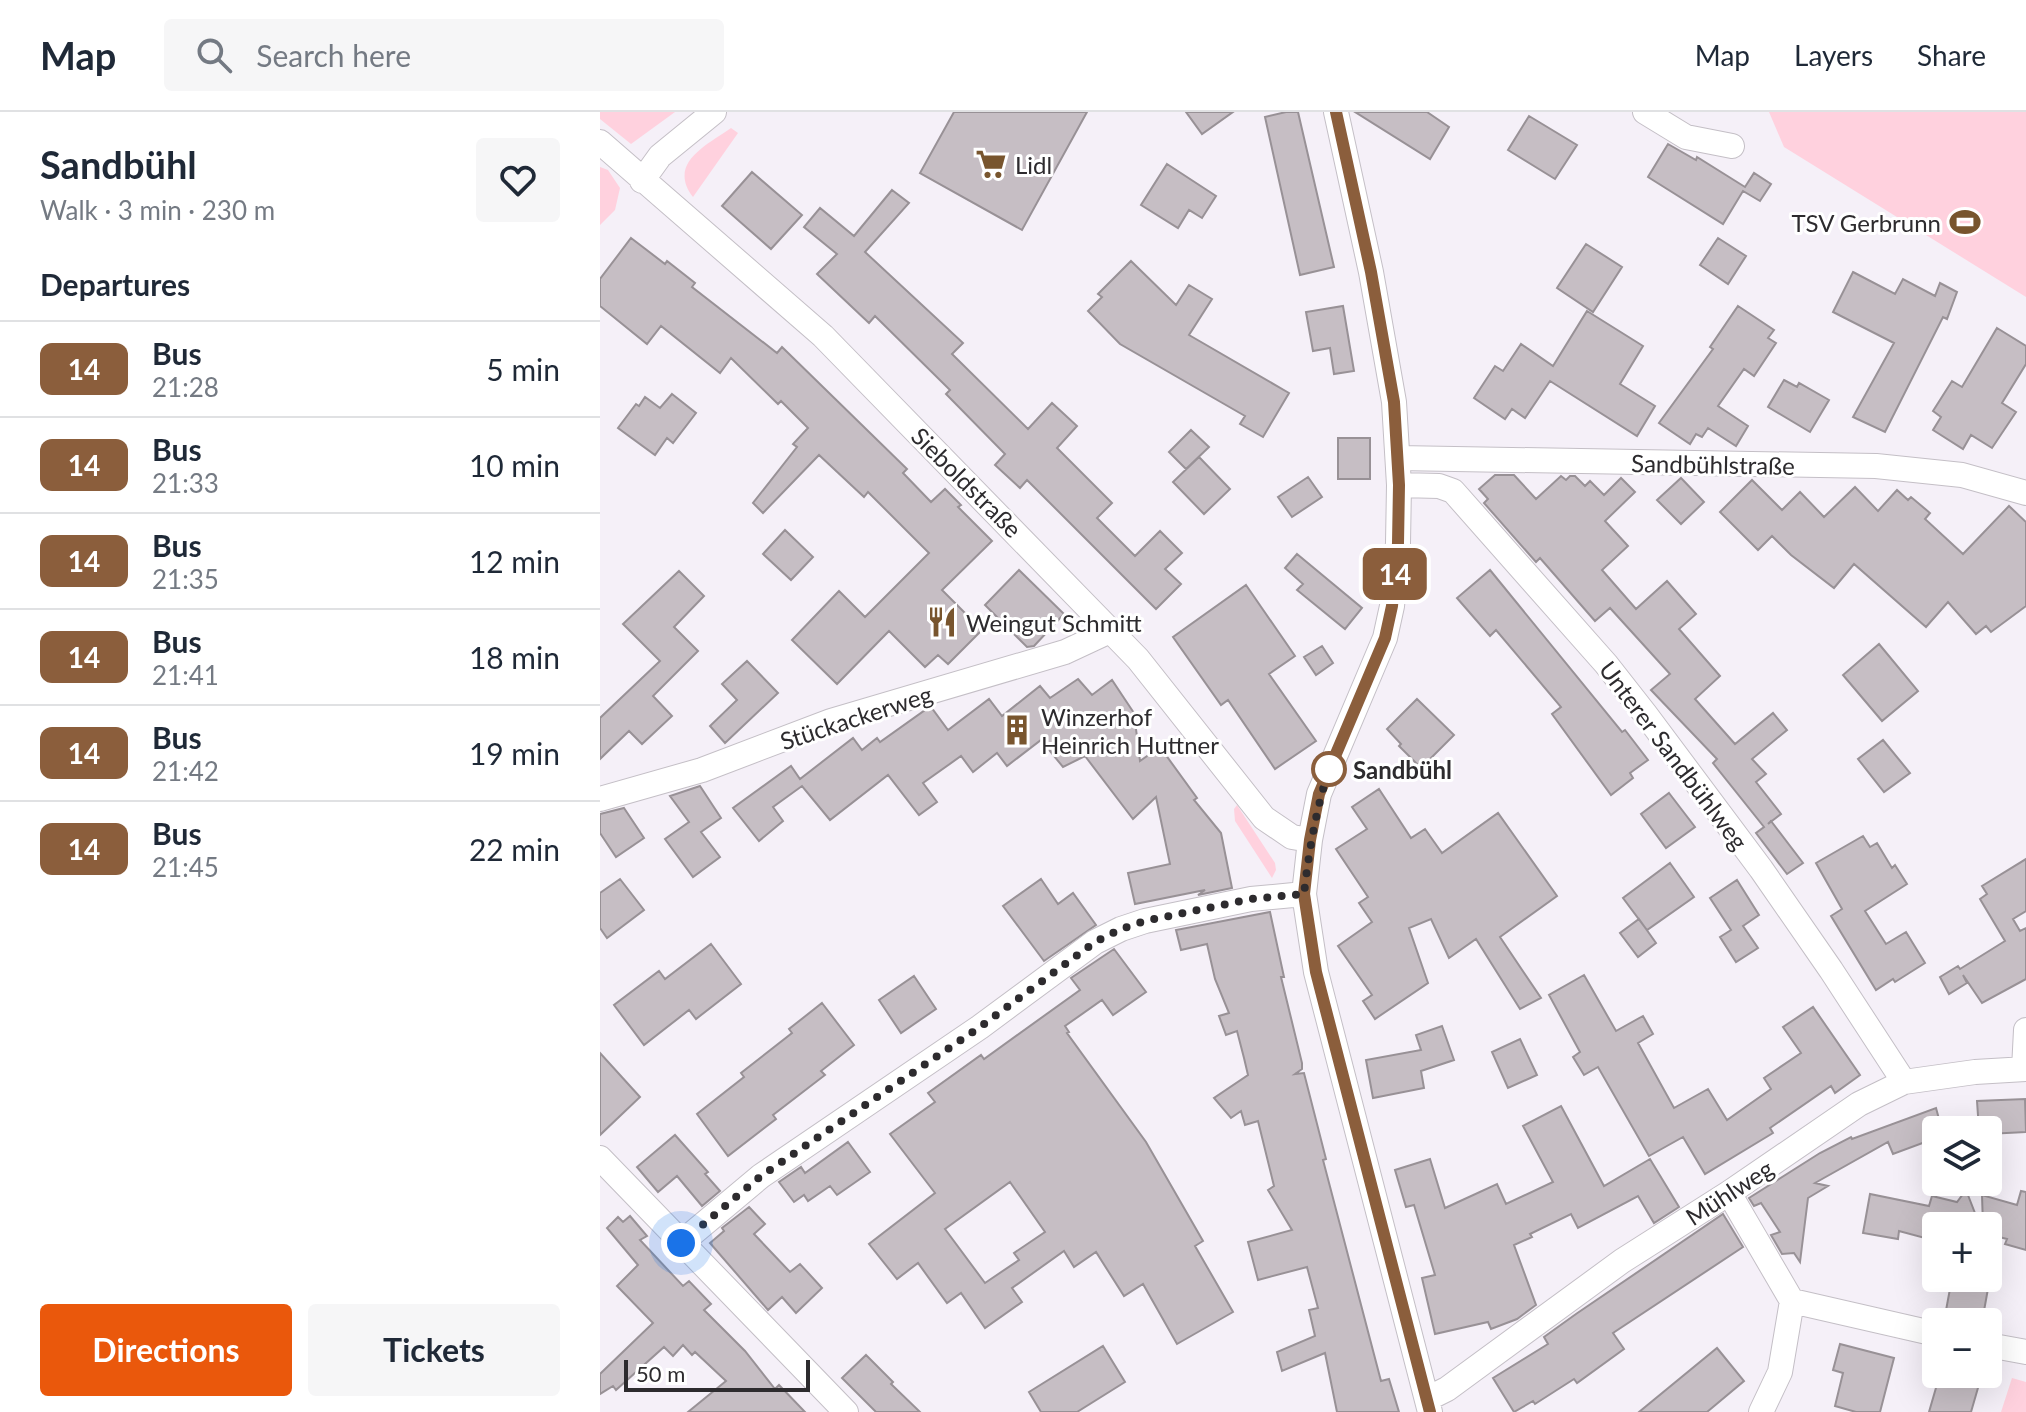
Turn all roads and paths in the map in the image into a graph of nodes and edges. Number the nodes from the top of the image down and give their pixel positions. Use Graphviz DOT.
graph roads {
  1 [pos="714,112"];
  2 [pos="1336,112"];
  3 [pos="1645,112"];
  4 [pos="600,142"];
  5 [pos="1732,146"];
  6 [pos="642,181"];
  7 [pos="1398,458"];
  8 [pos="1399,485"];
  9 [pos="2026,493"];
  10 [pos="1110,631"];
  11 [pos="600,799"];
  12 [pos="1310,840"];
  13 [pos="1304,894"];
  14 [pos="2026,1030"];
  15 [pos="2025,1069"];
  16 [pos="1904,1082"];
  17 [pos="600,1158"];
  18 [pos="1729,1193"];
  19 [pos="681,1243"];
  20 [pos="1792,1301"];
  21 [pos="1922,1331"];
  22 [pos="2002,1348"];
  23 [pos="2026,1352"];
  24 [pos="1428,1406"];
  25 [pos="846,1412"];
  26 [pos="1761,1412"];
  1 -- 6 [label="street"];
  2 -- 7 [label="street"];
  3 -- 5 [label="street"];
  4 -- 6 [label="street, Sieboldstraße"];
  6 -- 10 [label="street, Sieboldstraße"];
  7 -- 8 [label="street"];
  7 -- 9 [label="street, Sandbühlstraße"];
  8 -- 12 [label="street"];
  8 -- 16 [label="street, Unterer Sandbühlweg"];
  10 -- 11 [label="street, Stückackerweg"];
  10 -- 12 [label="street, Sieboldstraße"];
  12 -- 13 [label="street"];
  13 -- 19 [label="street"];
  13 -- 24 [label="street"];
  14 -- 15 [label="street, Mühlweg"];
  15 -- 16 [label="street, Mühlweg"];
  16 -- 18 [label="street, Mühlweg"];
  17 -- 19 [label="street"];
  18 -- 20 [label="street"];
  18 -- 24 [label="street, Mühlweg"];
  19 -- 25 [label="street"];
  20 -- 21 [label="street"];
  20 -- 26 [label="street"];
  22 -- 23 [label="street"];
}
